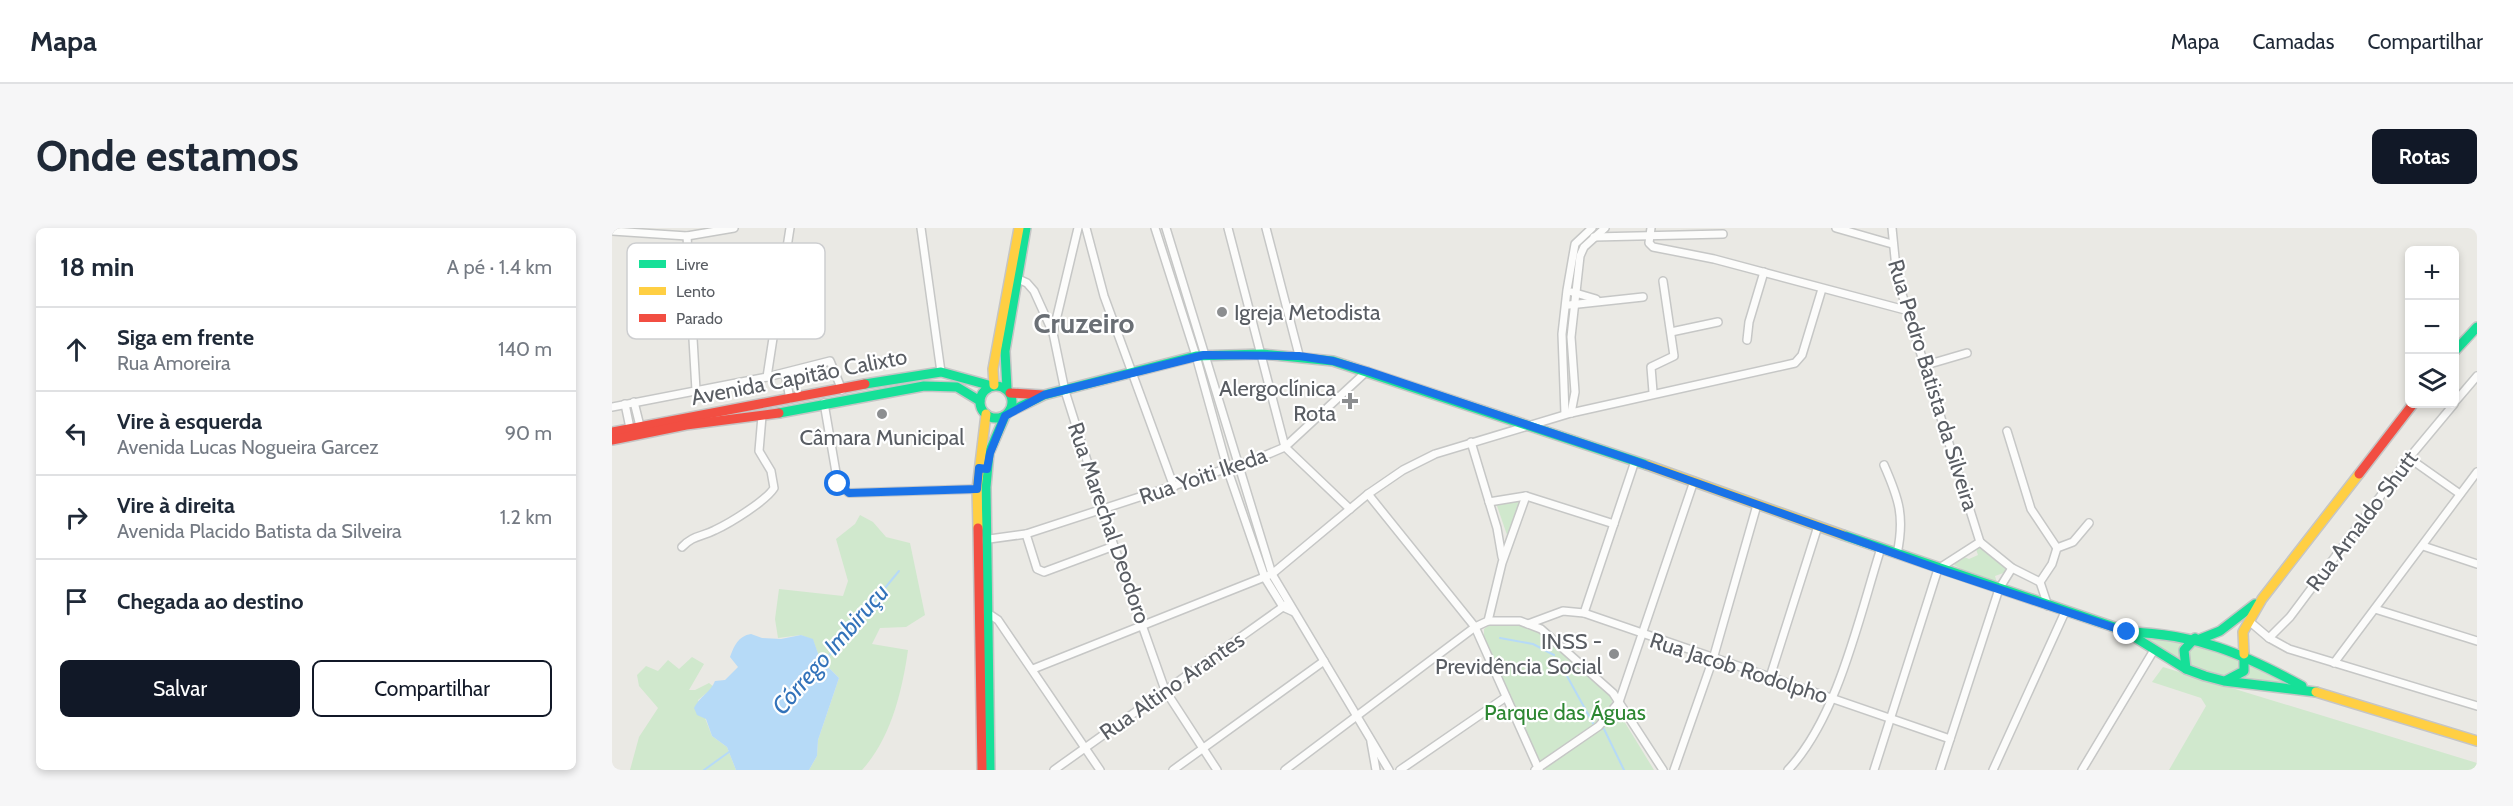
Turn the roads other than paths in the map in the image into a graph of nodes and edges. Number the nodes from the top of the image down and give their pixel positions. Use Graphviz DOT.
graph roads {
  1 [pos="734,228"];
  2 [pos="790,228"];
  3 [pos="921,228"];
  4 [pos="1019,228"];
  5 [pos="1026,228"];
  6 [pos="1078,228"];
  7 [pos="1086,228"];
  8 [pos="1155,228"];
  9 [pos="1166,228"];
  10 [pos="1228,228"];
  11 [pos="1266,228"];
  12 [pos="1592,228"];
  13 [pos="1605,228"];
  14 [pos="1651,228"];
  15 [pos="1836,228"];
  16 [pos="1892,228"];
  17 [pos="612,231"];
  18 [pos="1723,234"];
  19 [pos="687,236"];
  20 [pos="1583,236"];
  21 [pos="1593,237"];
  22 [pos="1649,237"];
  23 [pos="687,243"];
  24 [pos="788,243"];
  25 [pos="1892,244"];
  26 [pos="1176,263"];
  27 [pos="1167,265"];
  28 [pos="1764,272"];
  29 [pos="1015,277"];
  30 [pos="1663,281"];
  31 [pos="1822,289"];
  32 [pos="1571,291"];
  33 [pos="1643,297"];
  34 [pos="1598,300"];
  35 [pos="1569,305"];
  36 [pos="1909,311"];
  37 [pos="1718,322"];
  38 [pos="2477,327"];
  39 [pos="1671,332"];
  40 [pos="1053,333"];
  41 [pos="693,339"];
  42 [pos="773,339"];
  43 [pos="1747,340"];
  44 [pos="2459,347"];
  45 [pos="1967,353"];
  46 [pos="1262,354"];
  47 [pos="1200,355"];
  48 [pos="1299,356"];
  49 [pos="1926,365"];
  50 [pos="1367,371"];
  51 [pos="941,372"];
  52 [pos="785,373"];
  53 [pos="1134,373"];
  54 [pos="2477,376"];
  55 [pos="767,378"];
  56 [pos="993,385"];
  57 [pos="696,390"];
  58 [pos="842,390"];
  59 [pos="1008,391"];
  60 [pos="1065,391"];
  61 [pos="1653,392"];
  62 [pos="1044,395"];
  63 [pos="2459,397"];
  64 [pos="790,399"];
  65 [pos="980,401"];
  66 [pos="634,402"];
  67 [pos="824,403"];
  68 [pos="625,404"];
  69 [pos="612,407"];
  70 [pos="2410,408"];
  71 [pos="2450,408"];
  72 [pos="1568,413"];
  73 [pos="986,414"];
  74 [pos="1007,414"];
  75 [pos="762,416"];
  76 [pos="640,426"];
  77 [pos="1530,426"];
  78 [pos="630,428"];
  79 [pos="2007,431"];
  80 [pos="612,432"];
  81 [pos="612,440"];
  82 [pos="1471,442"];
  83 [pos="1285,447"];
  84 [pos="2409,458"];
  85 [pos="1635,461"];
  86 [pos="1884,465"];
  87 [pos="1240,466"];
  88 [pos="983,468"];
  89 [pos="1228,471"];
  90 [pos="2477,472"];
  91 [pos="1694,482"];
  92 [pos="1174,487"];
  93 [pos="977,489"];
  94 [pos="1368,494"];
  95 [pos="2460,494"];
  96 [pos="1526,496"];
  97 [pos="1489,501"];
  98 [pos="1757,505"];
  99 [pos="1103,508"];
  100 [pos="1350,509"];
  101 [pos="1254,518"];
  102 [pos="1245,521"];
  103 [pos="2089,523"];
  104 [pos="1614,524"];
  105 [pos="1818,526"];
  106 [pos="1026,534"];
  107 [pos="983,540"];
  108 [pos="1980,542"];
  109 [pos="1114,546"];
  110 [pos="2423,546"];
  111 [pos="682,547"];
  112 [pos="1881,548"];
  113 [pos="2057,548"];
  114 [pos="1897,554"];
  115 [pos="1502,563"];
  116 [pos="2477,564"];
  117 [pos="2012,568"];
  118 [pos="1938,569"];
  119 [pos="1268,576"];
  120 [pos="2040,582"];
  121 [pos="1999,590"];
  122 [pos="2262,599"];
  123 [pos="1286,605"];
  124 [pos="2048,606"];
  125 [pos="2375,609"];
  126 [pos="982,611"];
  127 [pos="2065,612"];
  128 [pos="1584,613"];
  129 [pos="1488,621"];
  130 [pos="2249,621"];
  131 [pos="1528,624"];
  132 [pos="1144,625"];
  133 [pos="1475,627"];
  134 [pos="2127,632"];
  135 [pos="1642,635"];
  136 [pos="2197,638"];
  137 [pos="2269,638"];
  138 [pos="2477,641"];
  139 [pos="2154,650"];
  140 [pos="2244,654"];
  141 [pos="1713,658"];
  142 [pos="1324,661"];
  143 [pos="2334,663"];
  144 [pos="1033,669"];
  145 [pos="2187,669"];
  146 [pos="1770,677"];
  147 [pos="2224,681"];
  148 [pos="1165,690"];
  149 [pos="2309,690"];
  150 [pos="1506,698"];
  151 [pos="1832,698"];
  152 [pos="1620,702"];
  153 [pos="2477,706"];
  154 [pos="1357,716"];
  155 [pos="1890,719"];
  156 [pos="1950,739"];
  157 [pos="1371,740"];
  158 [pos="2477,741"];
  159 [pos="1085,748"];
  160 [pos="1203,748"];
  161 [pos="1537,769"];
  162 [pos="982,770"];
  163 [pos="990,770"];
  164 [pos="1054,770"];
  165 [pos="1100,770"];
  166 [pos="1173,770"];
  167 [pos="1217,770"];
  168 [pos="1285,770"];
  169 [pos="1376,770"];
  170 [pos="1389,770"];
  171 [pos="1400,770"];
  172 [pos="1663,770"];
  173 [pos="1674,770"];
  174 [pos="1788,770"];
  175 [pos="1874,770"];
  176 [pos="1940,770"];
  177 [pos="1993,770"];
  178 [pos="2082,770"];
  1 -- 19 [label="street"];
  2 -- 24 [label="street"];
  3 -- 51 [label="street"];
  4 -- 29 [label="main road"];
  5 -- 29 [label="main road"];
  6 -- 40 [label="street"];
  7 -- 53 [label="street"];
  8 -- 27 [label="street"];
  9 -- 26 [label="street"];
  10 -- 46 [label="street"];
  11 -- 48 [label="street"];
  12 -- 20 [label="street"];
  13 -- 21 [label="street"];
  14 -- 22 [label="street"];
  15 -- 25 [label="street"];
  16 -- 25 [label="street, Rua Pedro Batista da Silveira"];
  17 -- 19 [label="street"];
  18 -- 22 [label="street"];
  19 -- 23 [label="street"];
  20 -- 21 [label="street"];
  20 -- 32 [label="street"];
  21 -- 22 [label="street"];
  21 -- 32 [label="street"];
  22 -- 28 [label="street"];
  25 -- 36 [label="street, Rua Pedro Batista da Silveira"];
  26 -- 27 [label="street"];
  26 -- 47 [label="street"];
  27 -- 47 [label="street"];
  28 -- 31 [label="street"];
  28 -- 43 [label="street"];
  29 -- 40 [label="street, Rua Marechal Deodoro"];
  29 -- 56 [label="main road"];
  29 -- 59 [label="main road"];
  30 -- 39 [label="street"];
  31 -- 36 [label="street"];
  31 -- 61 [label="street"];
  32 -- 34 [label="street"];
  32 -- 35 [label="street"];
  33 -- 34 [label="street"];
  34 -- 35 [label="street"];
  35 -- 72 [label="street"];
  35 -- 72 [label="street"];
  36 -- 49 [label="street, Rua Pedro Batista da Silveira"];
  37 -- 39 [label="street"];
  38 -- 44 [label="main road"];
  39 -- 61 [label="street"];
  40 -- 60 [label="street, Rua Marechal Deodoro"];
  41 -- 57 [label="street"];
  42 -- 55 [label="street"];
  45 -- 49 [label="street"];
  46 -- 47 [label="main road"];
  46 -- 48 [label="main road"];
  46 -- 83 [label="street"];
  47 -- 53 [label="main road"];
  47 -- 87 [label="street"];
  47 -- 89 [label="street"];
  48 -- 50 [label="main road"];
  49 -- 108 [label="street, Rua Pedro Batista da Silveira"];
  50 -- 77 [label="main road"];
  50 -- 83 [label="street, Rua Yoiti Ikeda"];
  51 -- 56 [label="main road, Avenida Capitão Calixto"];
  51 -- 58 [label="main road, Avenida Capitão Calixto"];
  52 -- 55 [label="street"];
  52 -- 58 [label="street"];
  52 -- 64 [label="street"];
  53 -- 60 [label="main road"];
  53 -- 92 [label="street"];
  54 -- 63 [label="street, Rua Arnaldo Shutt"];
  55 -- 57 [label="street"];
  56 -- 59 [label="main road"];
  56 -- 65 [label="main road"];
  57 -- 66 [label="street"];
  58 -- 64 [label="main road, Avenida Capitão Calixto"];
  59 -- 62 [label="main road"];
  59 -- 74 [label="main road"];
  60 -- 62 [label="main road"];
  60 -- 99 [label="street, Rua Marechal Deodoro"];
  61 -- 72 [label="street"];
  62 -- 74 [label="main road"];
  64 -- 76 [label="main road, Avenida Capitão Calixto"];
  65 -- 67 [label="main road, Avenida Capitão Calixto"];
  65 -- 73 [label="main road"];
  66 -- 68 [label="street"];
  66 -- 76 [label="street"];
  67 -- 75 [label="main road, Avenida Capitão Calixto"];
  67 -- 93 [label="street"];
  68 -- 69 [label="street"];
  68 -- 78 [label="street"];
  70 -- 122 [label="main road"];
  71 -- 84 [label="street, Rua Arnaldo Shutt"];
  72 -- 77 [label="street"];
  73 -- 74 [label="main road"];
  73 -- 88 [label="main road"];
  74 -- 88 [label="main road"];
  75 -- 81 [label="main road, Avenida Capitão Calixto"];
  75 -- 111 [label="street"];
  76 -- 78 [label="main road, Avenida Capitão Calixto"];
  77 -- 82 [label="street"];
  77 -- 85 [label="main road"];
  78 -- 80 [label="main road, Avenida Capitão Calixto"];
  79 -- 113 [label="street"];
  82 -- 94 [label="street"];
  82 -- 97 [label="street"];
  83 -- 87 [label="street, Rua Yoiti Ikeda"];
  83 -- 100 [label="street"];
  84 -- 95 [label="street"];
  84 -- 137 [label="street, Rua Arnaldo Shutt"];
  85 -- 91 [label="main road"];
  85 -- 104 [label="street"];
  86 -- 114 [label="street"];
  87 -- 89 [label="street, Rua Yoiti Ikeda"];
  87 -- 101 [label="street"];
  88 -- 93 [label="main road"];
  88 -- 107 [label="main road"];
  89 -- 92 [label="street, Rua Yoiti Ikeda"];
  89 -- 102 [label="street"];
  90 -- 95 [label="street"];
  91 -- 98 [label="main road"];
  91 -- 135 [label="street"];
  92 -- 99 [label="street, Rua Yoiti Ikeda"];
  93 -- 107 [label="main road"];
  94 -- 100 [label="street"];
  94 -- 133 [label="street"];
  95 -- 110 [label="street"];
  96 -- 97 [label="street"];
  96 -- 104 [label="street"];
  96 -- 115 [label="street"];
  97 -- 115 [label="street"];
  98 -- 105 [label="main road"];
  98 -- 141 [label="street"];
  99 -- 106 [label="street, Rua Yoiti Ikeda"];
  99 -- 109 [label="street, Rua Marechal Deodoro"];
  100 -- 119 [label="street"];
  101 -- 102 [label="street"];
  101 -- 119 [label="street"];
  102 -- 119 [label="street"];
  103 -- 113 [label="street"];
  104 -- 128 [label="street"];
  105 -- 112 [label="main road"];
  105 -- 146 [label="street"];
  106 -- 107 [label="street, Rua Yoiti Ikeda"];
  106 -- 109 [label="street"];
  107 -- 126 [label="main road"];
  108 -- 117 [label="street"];
  108 -- 118 [label="street"];
  109 -- 132 [label="street, Rua Marechal Deodoro"];
  110 -- 116 [label="street"];
  110 -- 125 [label="street"];
  112 -- 114 [label="main road"];
  112 -- 151 [label="street"];
  113 -- 120 [label="street"];
  114 -- 118 [label="main road"];
  115 -- 129 [label="street"];
  117 -- 120 [label="street"];
  117 -- 121 [label="street"];
  118 -- 121 [label="main road"];
  118 -- 155 [label="street"];
  119 -- 123 [label="street"];
  119 -- 132 [label="street"];
  120 -- 124 [label="street"];
  121 -- 124 [label="main road"];
  121 -- 156 [label="street"];
  122 -- 130 [label="main road"];
  122 -- 136 [label="main road"];
  123 -- 142 [label="street"];
  123 -- 148 [label="street, Rua Altino Arantes"];
  124 -- 127 [label="main road"];
  125 -- 138 [label="street"];
  125 -- 143 [label="street"];
  126 -- 144 [label="street"];
  126 -- 162 [label="main road"];
  126 -- 163 [label="main road"];
  127 -- 134 [label="main road"];
  127 -- 177 [label="street"];
  128 -- 131 [label="street, Rua Jacob Rodolpho"];
  128 -- 135 [label="street, Rua Jacob Rodolpho"];
  129 -- 131 [label="street"];
  129 -- 133 [label="street"];
  130 -- 137 [label="street"];
  130 -- 140 [label="main road"];
  131 -- 152 [label="street"];
  132 -- 144 [label="street"];
  132 -- 148 [label="street, Rua Marechal Deodoro"];
  133 -- 150 [label="street"];
  133 -- 154 [label="street"];
  134 -- 136 [label="main road"];
  134 -- 139 [label="main road"];
  135 -- 141 [label="street, Rua Jacob Rodolpho"];
  135 -- 152 [label="street"];
  136 -- 140 [label="main road"];
  136 -- 145 [label="main road"];
  137 -- 143 [label="street"];
  139 -- 145 [label="main road"];
  139 -- 178 [label="street"];
  140 -- 147 [label="main road"];
  140 -- 149 [label="main road"];
  141 -- 146 [label="street, Rua Jacob Rodolpho"];
  141 -- 173 [label="street"];
  142 -- 154 [label="street"];
  142 -- 160 [label="street"];
  143 -- 153 [label="street"];
  144 -- 159 [label="street"];
  145 -- 147 [label="main road"];
  146 -- 151 [label="street, Rua Jacob Rodolpho"];
  147 -- 149 [label="main road"];
  148 -- 159 [label="street, Rua Altino Arantes"];
  148 -- 160 [label="street, Rua Marechal Deodoro"];
  149 -- 158 [label="main road"];
  150 -- 161 [label="street"];
  150 -- 171 [label="street"];
  151 -- 155 [label="street, Rua Jacob Rodolpho"];
  151 -- 174 [label="street"];
  152 -- 161 [label="street"];
  152 -- 172 [label="street"];
  154 -- 157 [label="street"];
  154 -- 168 [label="street"];
  155 -- 156 [label="street, Rua Jacob Rodolpho"];
  155 -- 175 [label="street"];
  156 -- 176 [label="street"];
  157 -- 169 [label="street"];
  157 -- 170 [label="street"];
  159 -- 164 [label="street, Rua Altino Arantes"];
  159 -- 165 [label="street"];
  160 -- 166 [label="street"];
  160 -- 167 [label="street, Rua Marechal Deodoro"];
}
